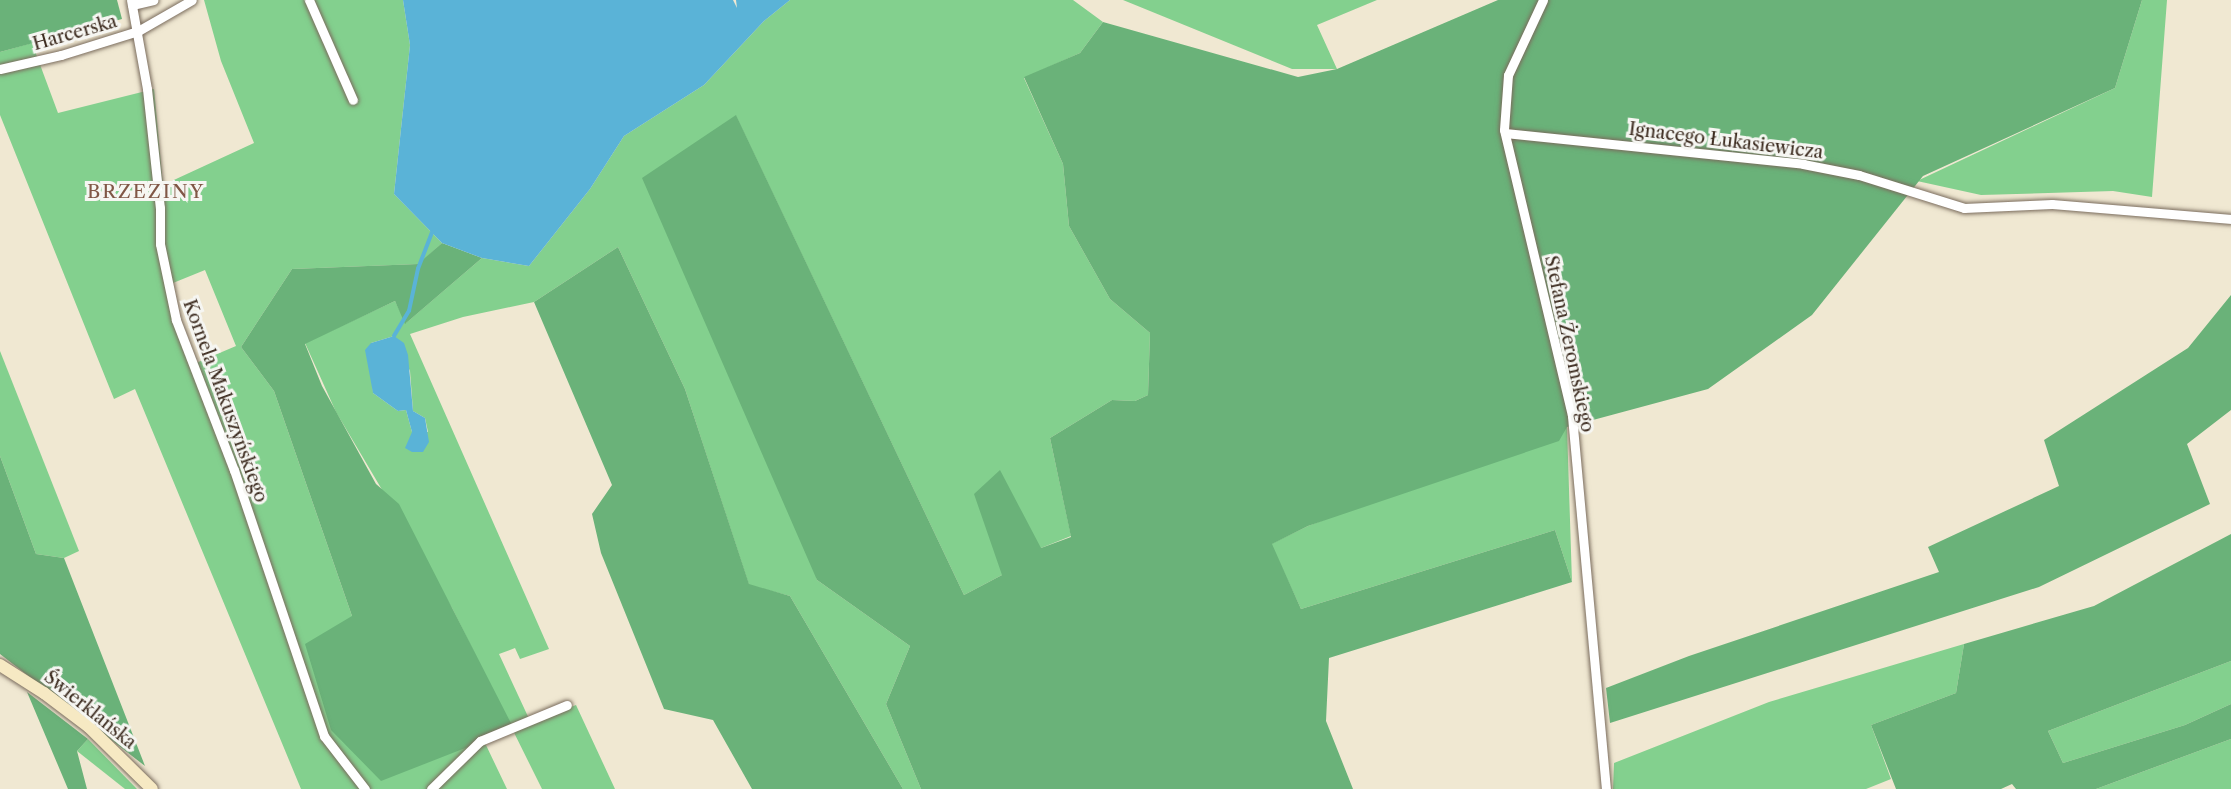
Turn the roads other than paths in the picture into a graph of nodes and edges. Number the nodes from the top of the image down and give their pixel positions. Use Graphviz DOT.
graph roads {
  1 [pos="153,0"];
  2 [pos="192,0"];
  3 [pos="309,0"];
  4 [pos="1543,0"];
  5 [pos="132,3"];
  6 [pos="138,31"];
  7 [pos="0,69"];
  8 [pos="352,100"];
  9 [pos="1504,133"];
  10 [pos="2231,219"];
  11 [pos="0,665"];
  12 [pos="567,705"];
  13 [pos="152,789"];
  14 [pos="365,789"];
  15 [pos="431,789"];
  16 [pos="1606,789"];
  1 -- 5 [label="street, Harcerska"];
  2 -- 6 [label="street, Harcerska"];
  3 -- 8 [label="street"];
  4 -- 9 [label="street, Stefana Żeromskiego"];
  5 -- 6 [label="street, Kornela Makuszyńskiego"];
  6 -- 7 [label="street, Harcerska"];
  6 -- 14 [label="street, Kornela Makuszyńskiego"];
  9 -- 10 [label="street, Ignacego Łukasiewicza"];
  9 -- 16 [label="street, Stefana Żeromskiego"];
  11 -- 13 [label="street, Świerklańska"];
  12 -- 15 [label="street"];
}
